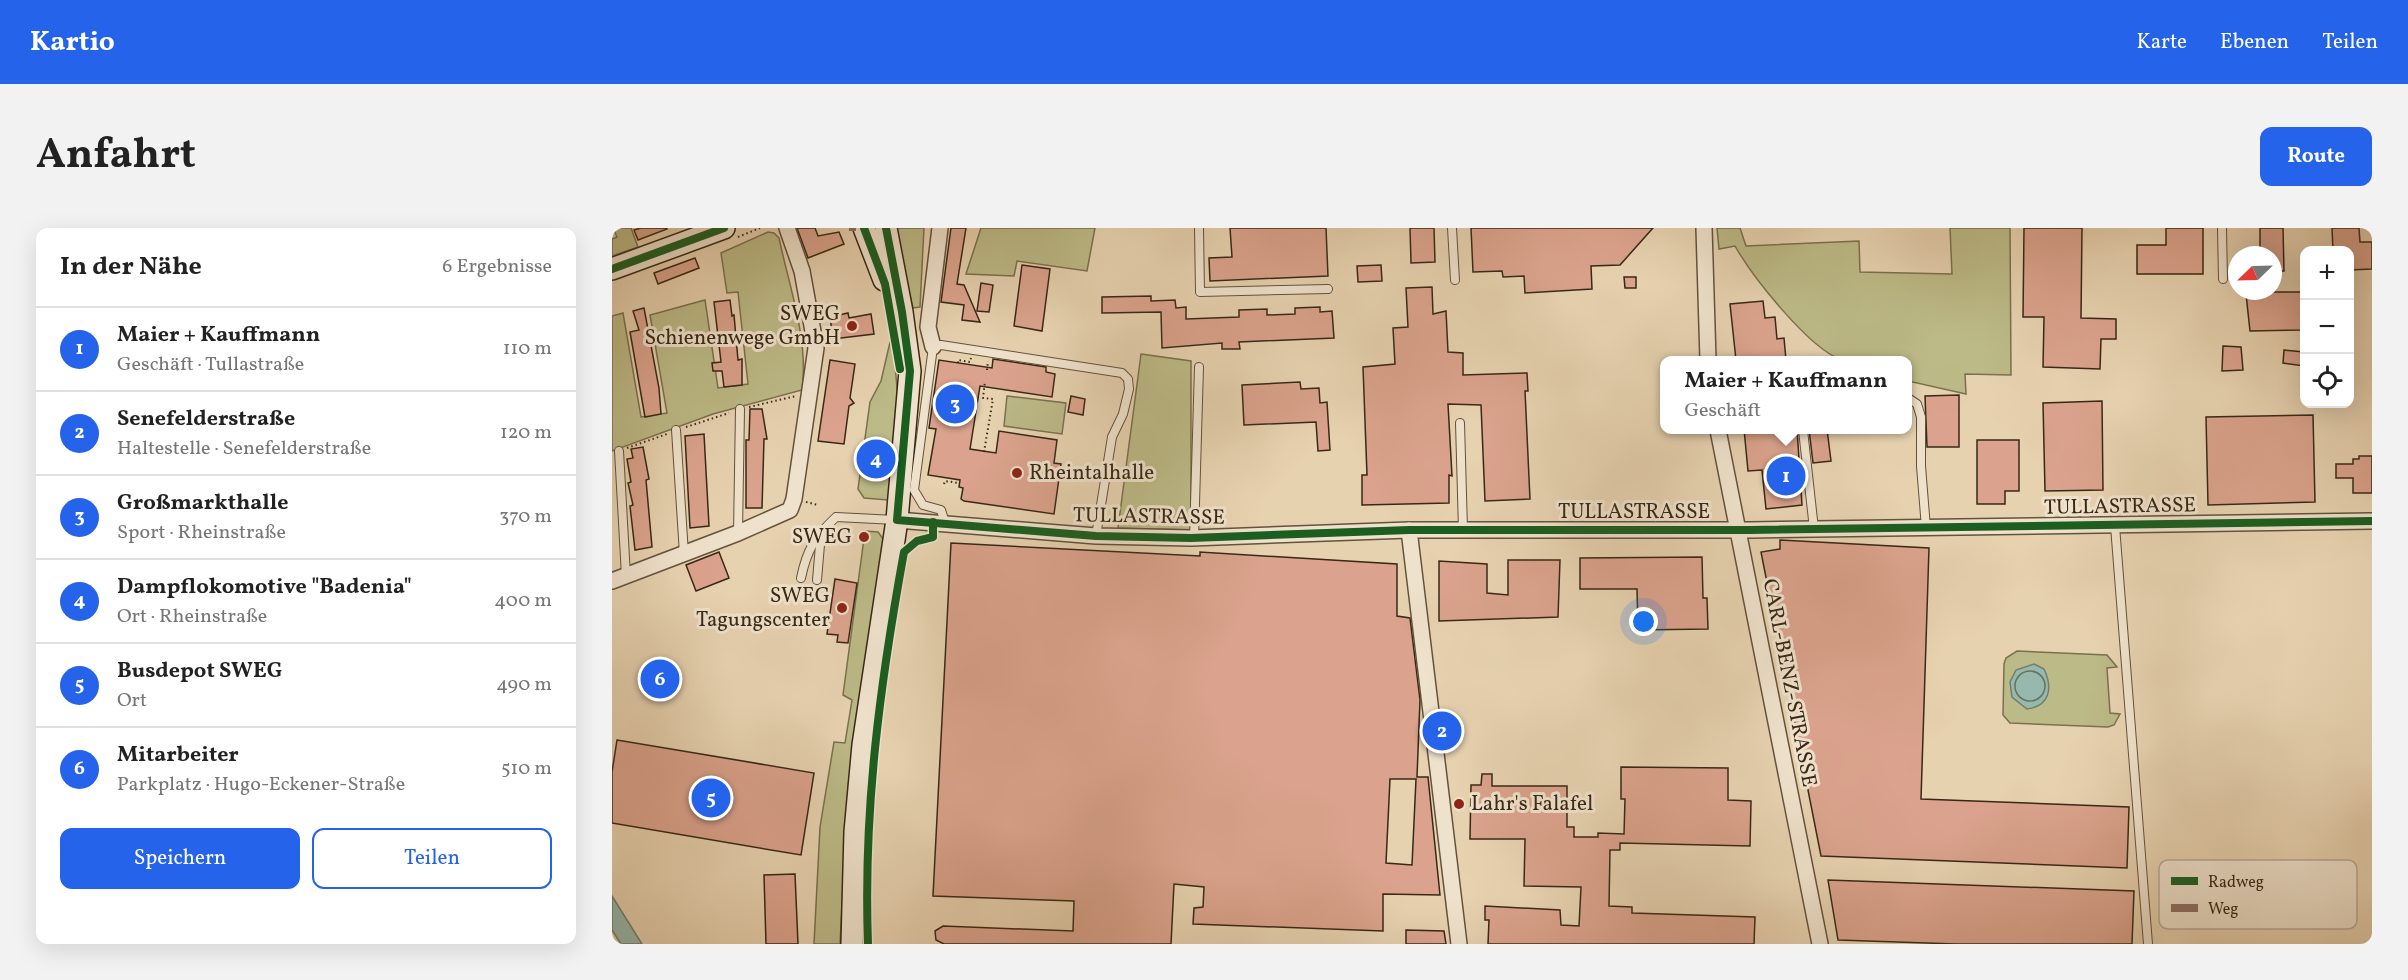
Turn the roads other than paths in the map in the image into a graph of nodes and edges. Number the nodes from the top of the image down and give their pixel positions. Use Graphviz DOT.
graph roads {
  1 [pos="724,228"];
  2 [pos="787,228"];
  3 [pos="864,228"];
  4 [pos="886,228"];
  5 [pos="940,228"];
  6 [pos="1199,228"];
  7 [pos="1452,228"];
  8 [pos="1704,228"];
  9 [pos="2222,228"];
  10 [pos="612,269"];
  11 [pos="2223,279"];
  12 [pos="1455,280"];
  13 [pos="1328,289"];
  14 [pos="933,347"];
  15 [pos="1708,356"];
  16 [pos="1199,366"];
  17 [pos="1912,401"];
  18 [pos="740,409"];
  19 [pos="908,414"];
  20 [pos="1460,423"];
  21 [pos="676,430"];
  22 [pos="1719,434"];
  23 [pos="1804,434"];
  24 [pos="619,451"];
  25 [pos="897,520"];
  26 [pos="2372,521"];
  27 [pos="945,523"];
  28 [pos="2115,526"];
  29 [pos="1926,528"];
  30 [pos="1814,529"];
  31 [pos="1463,530"];
  32 [pos="1737,530"];
  33 [pos="821,531"];
  34 [pos="1409,531"];
  35 [pos="738,533"];
  36 [pos="1096,536"];
  37 [pos="1194,538"];
  38 [pos="684,554"];
  39 [pos="619,578"];
  40 [pos="801,578"];
  41 [pos="817,580"];
  42 [pos="852,944"];
  43 [pos="1459,944"];
  44 [pos="1820,944"];
  45 [pos="2148,944"];
  1 -- 10 [label="main road"];
  2 -- 35 [label="street"];
  3 -- 19 [label="main road"];
  4 -- 19 [label="main road"];
  5 -- 14 [label="street"];
  6 -- 13 [label="lane"];
  7 -- 12 [label="lane"];
  8 -- 15 [label="street"];
  9 -- 11 [label="lane"];
  14 -- 27 [label="lane"];
  14 -- 36 [label="lane"];
  16 -- 37 [label="lane"];
  17 -- 29 [label="lane"];
  18 -- 35 [label="lane"];
  19 -- 25 [label="main road"];
  20 -- 31 [label="lane"];
  21 -- 38 [label="lane"];
  22 -- 32 [label="street, CARL-BENZ-STRASSE"];
  23 -- 30 [label="lane"];
  24 -- 39 [label="lane"];
  25 -- 27 [label="street, TULLASTRASSE"];
  25 -- 33 [label="lane"];
  25 -- 42 [label="main road"];
  26 -- 28 [label="street, TULLASTRASSE"];
  27 -- 36 [label="street, TULLASTRASSE"];
  28 -- 29 [label="street, TULLASTRASSE"];
  28 -- 45 [label="lane"];
  29 -- 30 [label="street, TULLASTRASSE"];
  30 -- 32 [label="street, TULLASTRASSE"];
  31 -- 32 [label="street, TULLASTRASSE"];
  31 -- 34 [label="street, TULLASTRASSE"];
  32 -- 44 [label="street, CARL-BENZ-STRASSE"];
  33 -- 40 [label="lane"];
  33 -- 41 [label="lane"];
  34 -- 37 [label="street, TULLASTRASSE"];
  34 -- 43 [label="street"];
  35 -- 38 [label="street"];
  36 -- 37 [label="street, TULLASTRASSE"];
  38 -- 39 [label="street"];
}
